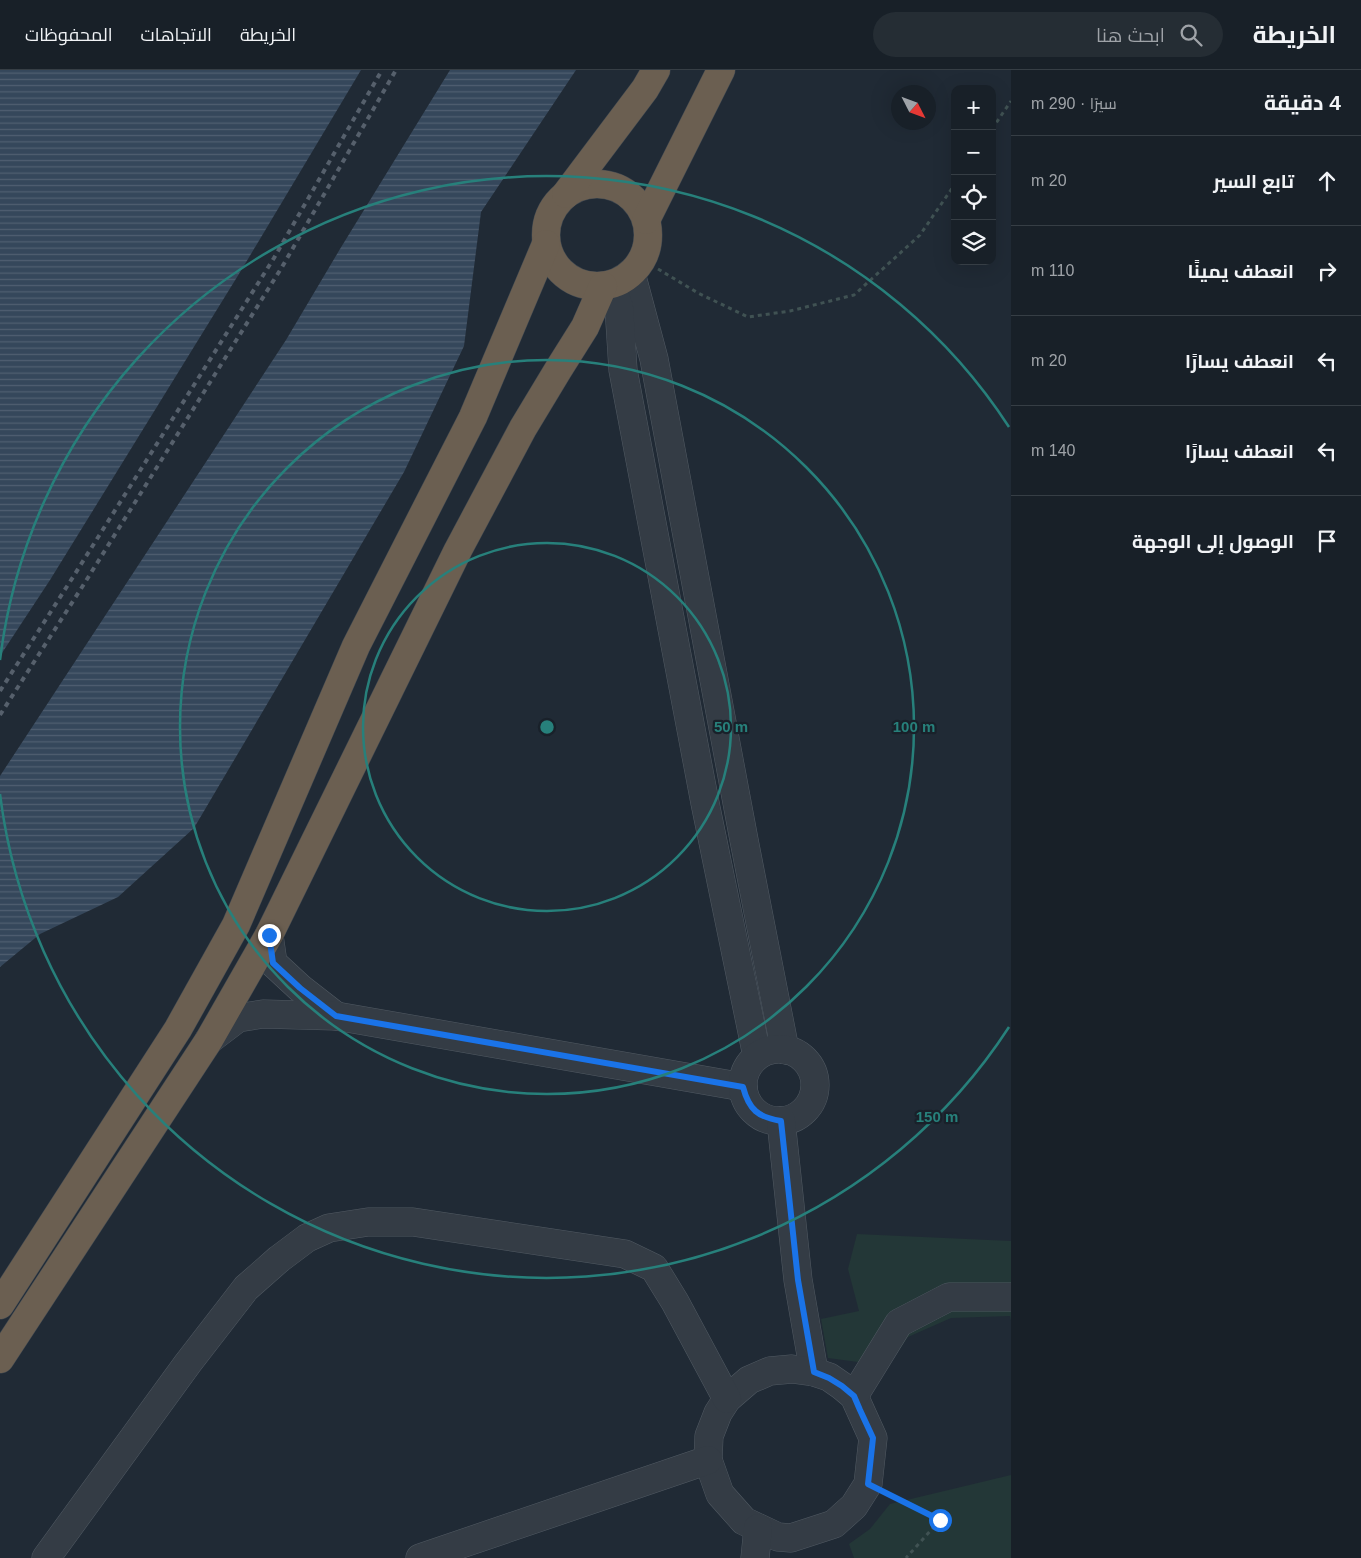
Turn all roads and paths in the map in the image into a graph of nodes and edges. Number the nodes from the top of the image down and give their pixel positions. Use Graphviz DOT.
graph roads {
  1 [pos="656,70"];
  2 [pos="720,70"];
  3 [pos="1011,101"];
  4 [pos="996,123"];
  5 [pos="951,190"];
  6 [pos="566,194"];
  7 [pos="646,220"];
  8 [pos="546,244"];
  9 [pos="622,276"];
  10 [pos="269,935"];
  11 [pos="336,1016"];
  12 [pos="209,1040"];
  13 [pos="785,1050"];
  14 [pos="757,1056"];
  15 [pos="743,1087"];
  16 [pos="781,1121"];
  17 [pos="1011,1297"];
  18 [pos="0,1305"];
  19 [pos="0,1360"];
  20 [pos="814,1372"];
  21 [pos="854,1396"];
  22 [pos="727,1399"];
  23 [pos="708,1460"];
  24 [pos="868,1484"];
  25 [pos="758,1528"];
  26 [pos="790,1548"];
  27 [pos="46,1558"];
  28 [pos="420,1558"];
  29 [pos="755,1558"];
  30 [pos="906,1558"];
  1 -- 6 [label="highway"];
  2 -- 7 [label="highway"];
  3 -- 4 [label="path"];
  5 -- 9 [label="path"];
  6 -- 7 [label="highway"];
  6 -- 8 [label="highway"];
  7 -- 9 [label="highway"];
  8 -- 9 [label="highway"];
  8 -- 18 [label="highway"];
  9 -- 10 [label="highway"];
  9 -- 13 [label="street"];
  9 -- 14 [label="street"];
  10 -- 11 [label="street"];
  10 -- 12 [label="highway"];
  11 -- 12 [label="street"];
  11 -- 15 [label="street"];
  12 -- 19 [label="highway"];
  13 -- 14 [label="street"];
  13 -- 16 [label="street"];
  14 -- 15 [label="street"];
  15 -- 16 [label="street"];
  16 -- 20 [label="street"];
  17 -- 21 [label="street"];
  20 -- 21 [label="street"];
  20 -- 22 [label="street"];
  21 -- 24 [label="street"];
  22 -- 23 [label="street"];
  22 -- 27 [label="street"];
  23 -- 25 [label="street"];
  23 -- 28 [label="street"];
  24 -- 26 [label="street"];
  24 -- 30 [label="path"];
  25 -- 26 [label="street"];
  25 -- 29 [label="street"];
}
